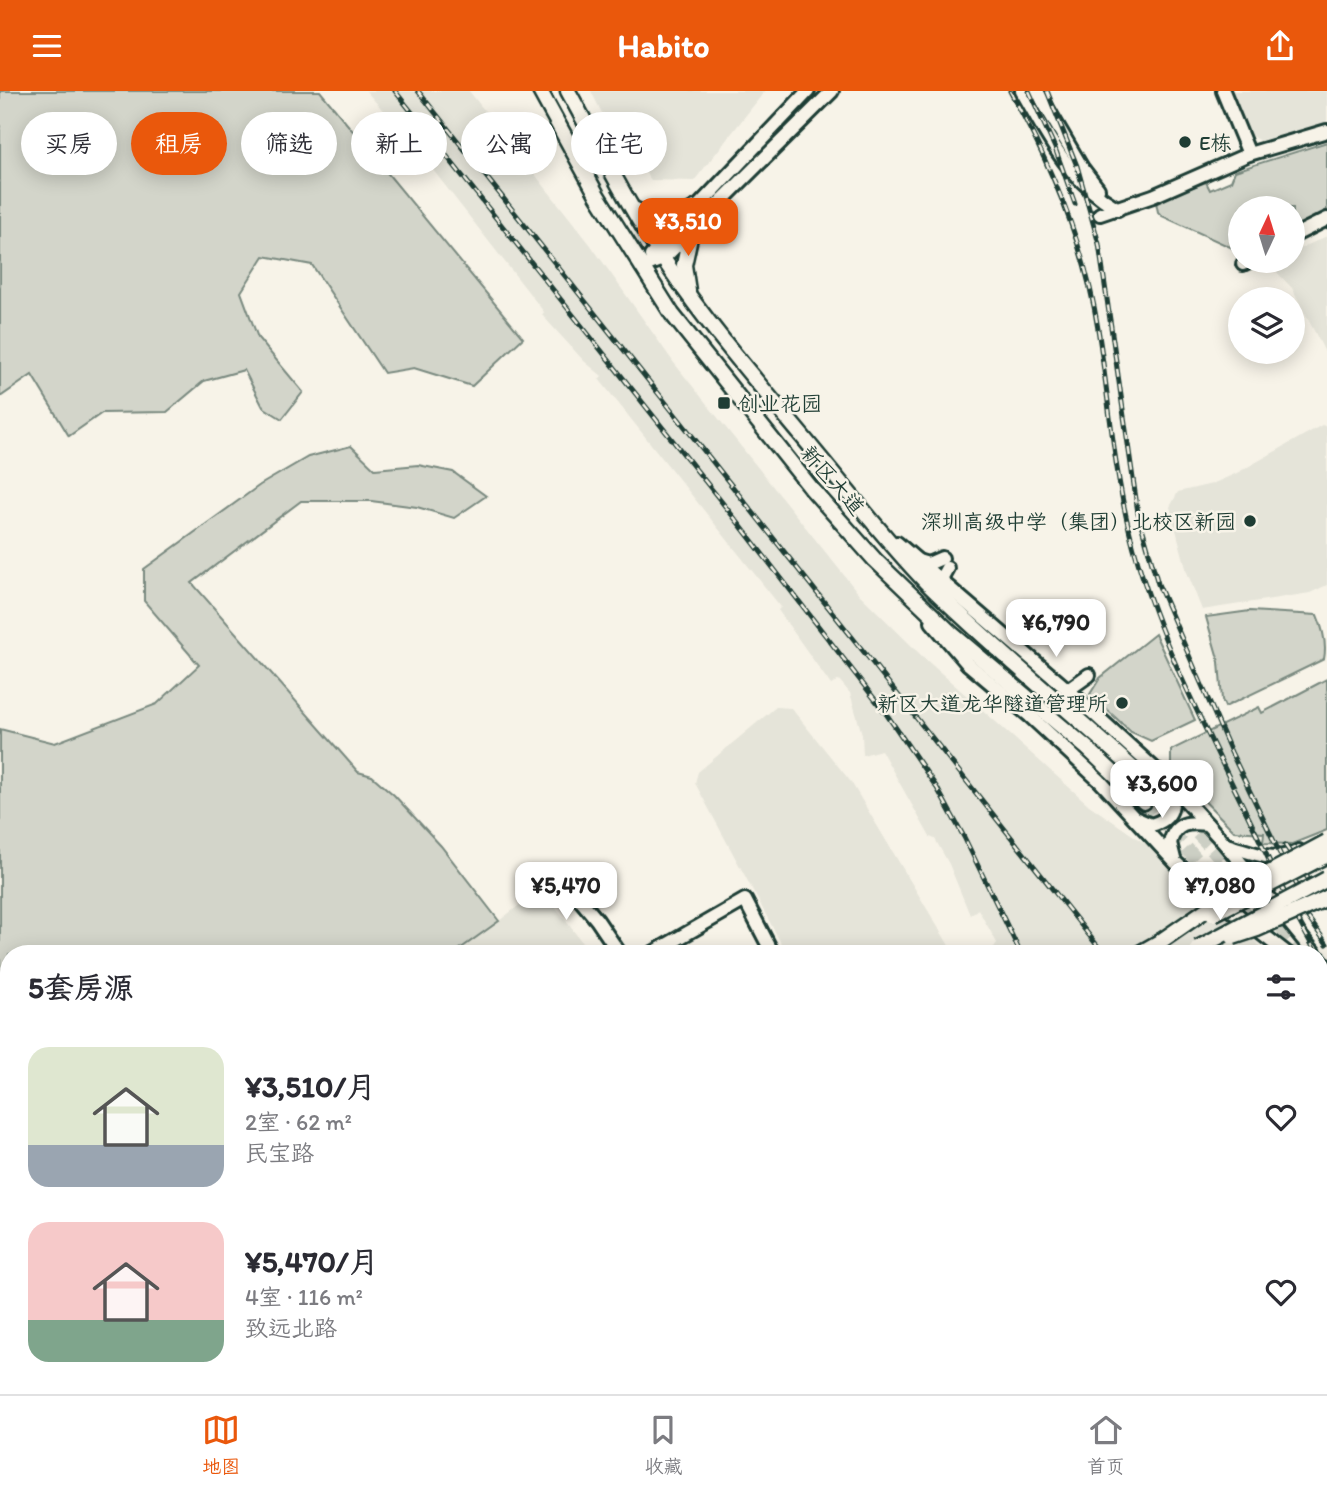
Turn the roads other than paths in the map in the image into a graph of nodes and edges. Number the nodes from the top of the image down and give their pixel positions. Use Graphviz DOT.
graph roads {
  1 [pos="540,91"];
  2 [pos="568,91"];
  3 [pos="792,91"];
  4 [pos="808,91"];
  5 [pos="832,91"];
  6 [pos="1022,91"];
  7 [pos="1037,91"];
  8 [pos="1223,91"];
  9 [pos="779,120"];
  10 [pos="1327,131"];
  11 [pos="1249,154"];
  12 [pos="695,208"];
  13 [pos="1121,208"];
  14 [pos="634,209"];
  15 [pos="1100,214"];
  16 [pos="1327,219"];
  17 [pos="1306,230"];
  18 [pos="691,233"];
  19 [pos="660,254"];
  20 [pos="642,267"];
  21 [pos="691,298"];
  22 [pos="876,524"];
  23 [pos="918,561"];
  24 [pos="944,585"];
  25 [pos="905,590"];
  26 [pos="1089,675"];
  27 [pos="1068,691"];
  28 [pos="1168,781"];
  29 [pos="1154,788"];
  30 [pos="1143,802"];
  31 [pos="1132,815"];
  32 [pos="1207,824"];
  33 [pos="1327,837"];
  34 [pos="1327,842"];
  35 [pos="1226,845"];
  36 [pos="1327,855"];
  37 [pos="1175,862"];
  38 [pos="1327,879"];
  39 [pos="1327,896"];
  40 [pos="1300,935"];
  41 [pos="1161,941"];
  42 [pos="604,945"];
  43 [pos="614,945"];
  44 [pos="667,945"];
  45 [pos="768,945"];
  46 [pos="1154,945"];
  47 [pos="1204,945"];
  48 [pos="1210,945"];
  49 [pos="1277,945"];
  50 [pos="1308,945"];
  1 -- 20 [label="main road, 新区大道"];
  2 -- 14 [label="main road, 新区大道"];
  3 -- 9 [label="main road"];
  4 -- 9 [label="main road"];
  5 -- 18 [label="main road"];
  6 -- 13 [label="main road"];
  7 -- 13 [label="main road"];
  8 -- 11 [label="main road"];
  9 -- 12 [label="main road"];
  10 -- 11 [label="main road"];
  11 -- 13 [label="main road"];
  12 -- 14 [label="main road"];
  12 -- 19 [label="main road"];
  13 -- 15 [label="main road"];
  14 -- 19 [label="main road, 新区大道"];
  16 -- 17 [label="main road"];
  18 -- 19 [label="main road"];
  18 -- 21 [label="main road"];
  19 -- 20 [label="main road"];
  19 -- 21 [label="main road, 新区大道"];
  20 -- 25 [label="main road, 新区大道"];
  21 -- 22 [label="main road, 新区大道"];
  22 -- 23 [label="main road"];
  22 -- 29 [label="main road, 新区大道"];
  23 -- 24 [label="main road"];
  23 -- 24 [label="main road"];
  24 -- 27 [label="main road"];
  25 -- 30 [label="main road, 新区大道"];
  25 -- 31 [label="main road"];
  26 -- 27 [label="main road"];
  27 -- 28 [label="main road"];
  28 -- 31 [label="main road"];
  28 -- 32 [label="main road"];
  31 -- 37 [label="main road"];
  32 -- 35 [label="main road"];
  32 -- 37 [label="main road"];
  33 -- 35 [label="main road"];
  34 -- 41 [label="main road, bridge"];
  35 -- 40 [label="main road"];
  36 -- 41 [label="main road, bridge"];
  37 -- 49 [label="main road"];
  38 -- 47 [label="main road, bridge"];
  39 -- 40 [label="main road"];
  39 -- 48 [label="main road, bridge"];
  40 -- 50 [label="main road"];
  41 -- 46 [label="main road"];
  42 -- 43 [label="main road"];
  44 -- 45 [label="main road"];
}
